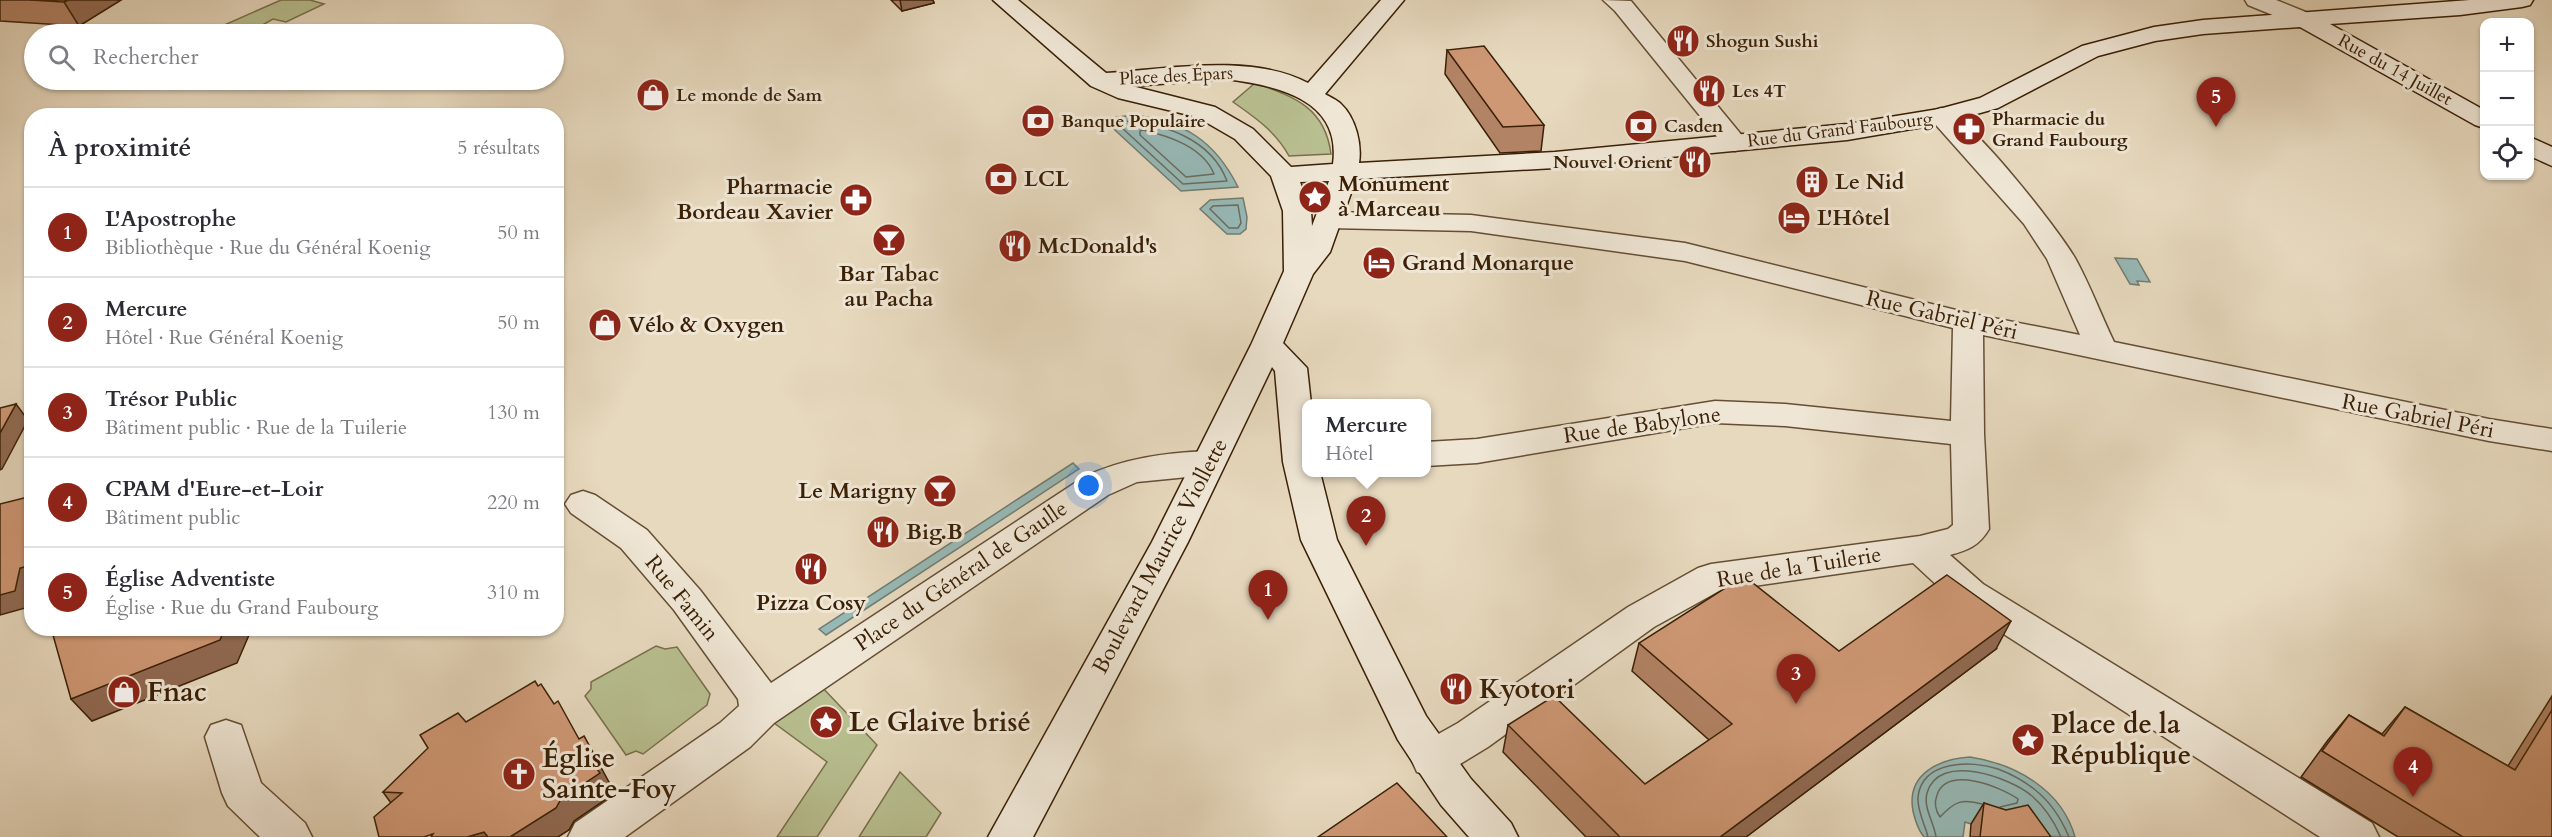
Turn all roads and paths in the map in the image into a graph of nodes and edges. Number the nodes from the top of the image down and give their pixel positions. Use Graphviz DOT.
graph roads {
  1 [pos="1004,0"];
  2 [pos="1393,0"];
  3 [pos="1614,0"];
  4 [pos="2256,0"];
  5 [pos="2522,0"];
  6 [pos="2305,21"];
  7 [pos="1227,72"];
  8 [pos="1100,81"];
  9 [pos="1311,95"];
  10 [pos="1188,106"];
  11 [pos="1941,116"];
  12 [pos="2480,118"];
  13 [pos="1735,143"];
  14 [pos="2534,148"];
  15 [pos="2552,158"];
  16 [pos="1345,173"];
  17 [pos="1284,176"];
  18 [pos="1329,220"];
  19 [pos="1299,271"];
  20 [pos="1968,322"];
  21 [pos="1267,345"];
  22 [pos="2102,351"];
  23 [pos="1967,434"];
  24 [pos="2552,440"];
  25 [pos="1302,454"];
  26 [pos="1431,454"];
  27 [pos="1208,463"];
  28 [pos="1306,477"];
  29 [pos="583,504"];
  30 [pos="1920,549"];
  31 [pos="760,711"];
  32 [pos="226,737"];
  33 [pos="1432,759"];
  34 [pos="290,837"];
  35 [pos="590,837"];
  36 [pos="1010,837"];
  37 [pos="1496,837"];
  38 [pos="2357,837"];
  1 -- 8 [label="street"];
  2 -- 9 [label="street"];
  3 -- 13 [label="street"];
  4 -- 6 [label="street, Rue du 14 Juillet"];
  5 -- 6 [label="street, Rue du Grand Faubourg"];
  6 -- 11 [label="street, Rue du Grand Faubourg"];
  6 -- 12 [label="street, Rue du 14 Juillet"];
  7 -- 8 [label="street, Place des Épars"];
  7 -- 9 [label="street, Place des Épars"];
  7 -- 10 [label="street"];
  8 -- 10 [label="street, Place des Épars"];
  9 -- 16 [label="street, Place des Épars"];
  10 -- 17 [label="street, Place des Épars"];
  11 -- 13 [label="street, Rue du Grand Faubourg"];
  11 -- 22 [label="street"];
  13 -- 16 [label="street, Rue du Grand Faubourg"];
  14 -- 15 [label="street"];
  16 -- 17 [label="street, Rue du Grand Faubourg"];
  16 -- 18 [label="street, Place des Épars"];
  17 -- 19 [label="street, Place des Épars"];
  18 -- 19 [label="street, Place des Épars"];
  18 -- 20 [label="street, Rue Gabriel Péri"];
  19 -- 21 [label="street, Boulevard Maurice Viollette"];
  20 -- 22 [label="street, Rue Gabriel Péri"];
  20 -- 23 [label="street, Rue de la Tuilerie"];
  21 -- 25 [label="street"];
  21 -- 27 [label="street, Boulevard Maurice Viollette"];
  22 -- 24 [label="street, Rue Gabriel Péri"];
  23 -- 26 [label="street, Rue de Babylone"];
  23 -- 30 [label="street, Rue de la Tuilerie"];
  27 -- 31 [label="street, Place du Général de Gaulle"];
  27 -- 36 [label="street, Boulevard Maurice Viollette"];
  28 -- 33 [label="street"];
  29 -- 31 [label="street, Rue Famin"];
  30 -- 33 [label="street, Rue de la Tuilerie"];
  30 -- 38 [label="street"];
  31 -- 35 [label="street, Place du Général de Gaulle"];
  32 -- 34 [label="street"];
  33 -- 37 [label="street"];
}
